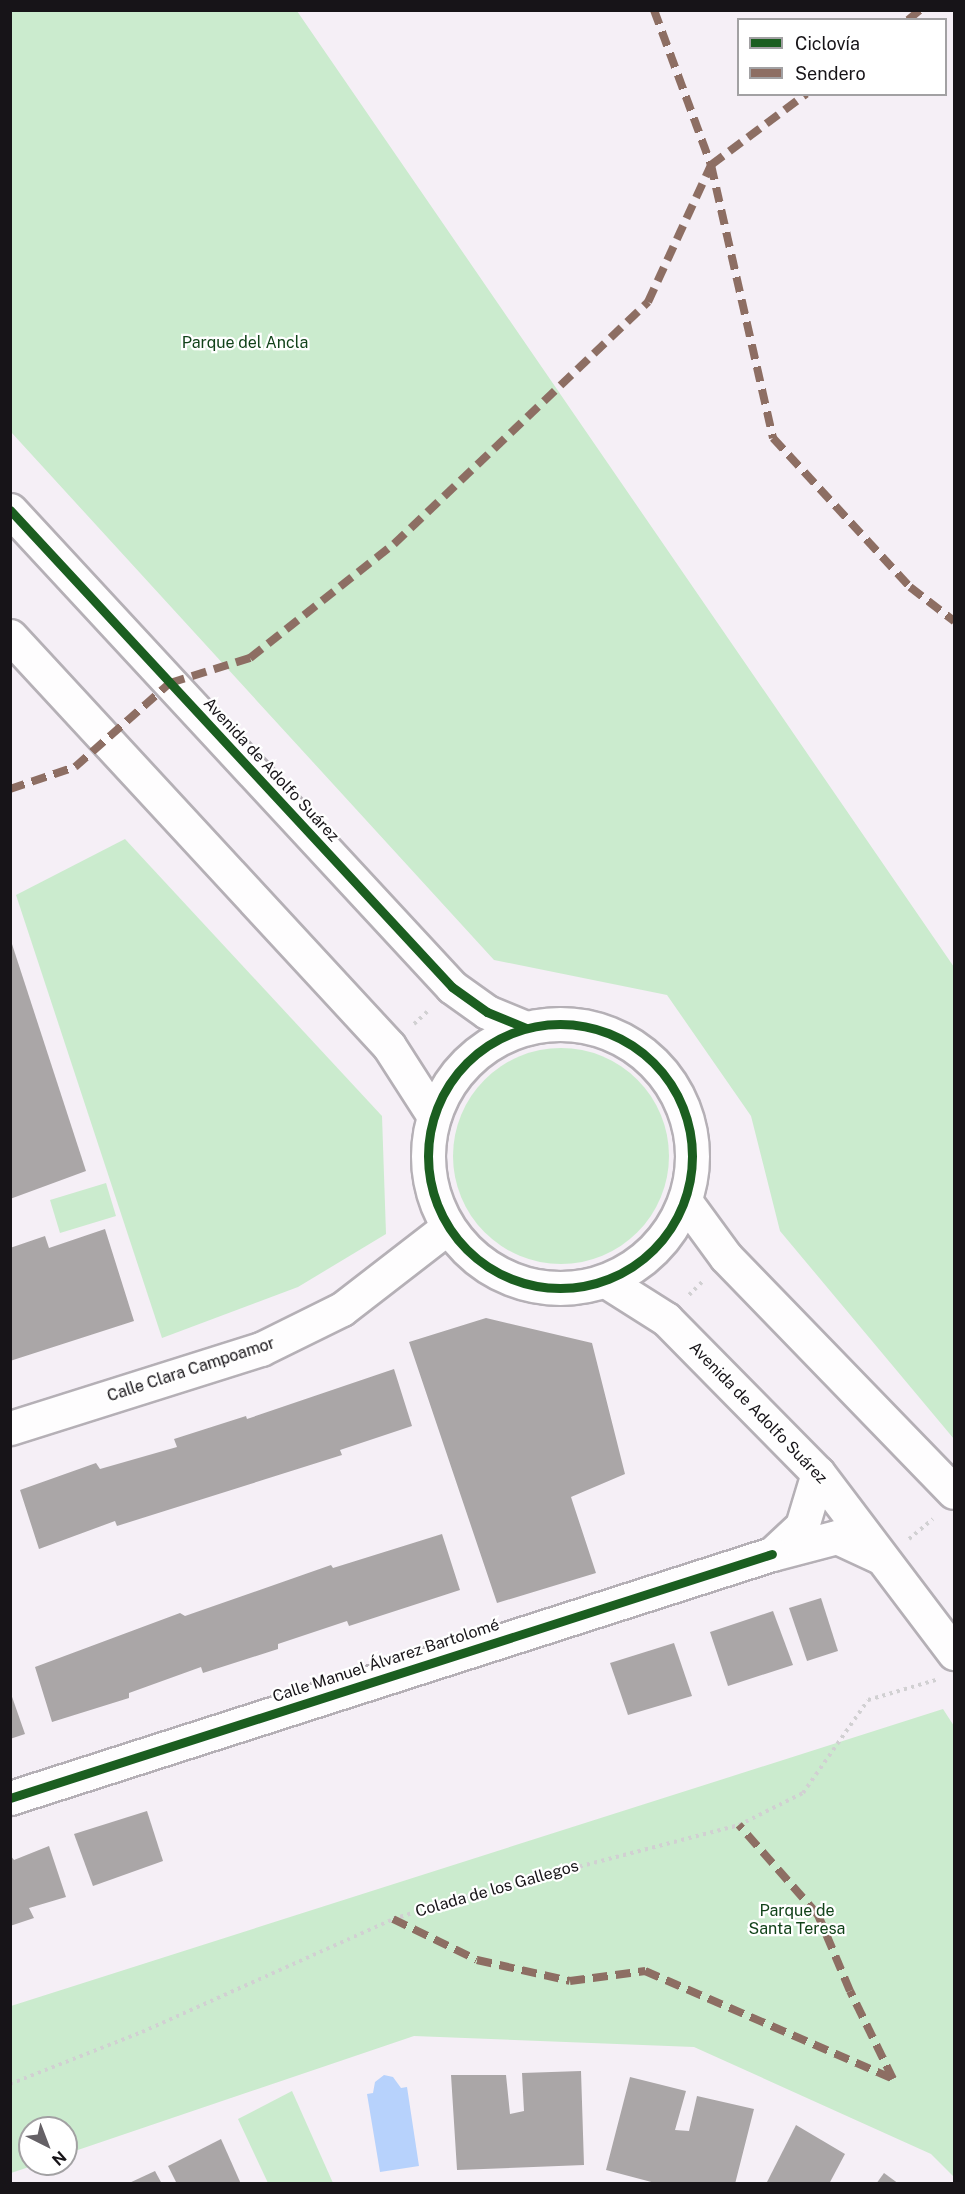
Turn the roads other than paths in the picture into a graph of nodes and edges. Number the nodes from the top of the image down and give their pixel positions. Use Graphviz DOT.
graph roads {
  1 [pos="10,510"];
  2 [pos="10,636"];
  3 [pos="526,1028"];
  4 [pos="434,1116"];
  5 [pos="685,1201"];
  6 [pos="448,1227"];
  7 [pos="606,1281"];
  8 [pos="10,1428"];
  9 [pos="818,1473"];
  10 [pos="946,1504"];
  11 [pos="772,1554"];
  12 [pos="885,1559"];
  13 [pos="949,1665"];
  14 [pos="10,1798"];
  1 -- 3 [label="street, Avenida de Adolfo Suárez"];
  2 -- 4 [label="street"];
  3 -- 4 [label="street"];
  3 -- 5 [label="street"];
  4 -- 6 [label="street"];
  5 -- 7 [label="street"];
  5 -- 10 [label="street"];
  6 -- 7 [label="street"];
  6 -- 8 [label="street, Calle Clara Campoamor"];
  7 -- 9 [label="street, Avenida de Adolfo Suárez"];
  9 -- 11 [label="street, Calle Manuel Álvarez Bartolomé"];
  9 -- 12 [label="street, Avenida de Adolfo Suárez"];
  11 -- 12 [label="street, Calle Manuel Álvarez Bartolomé"];
  11 -- 14 [label="street, Calle Manuel Álvarez Bartolomé"];
  12 -- 13 [label="street, Avenida de Adolfo Suárez"];
}
